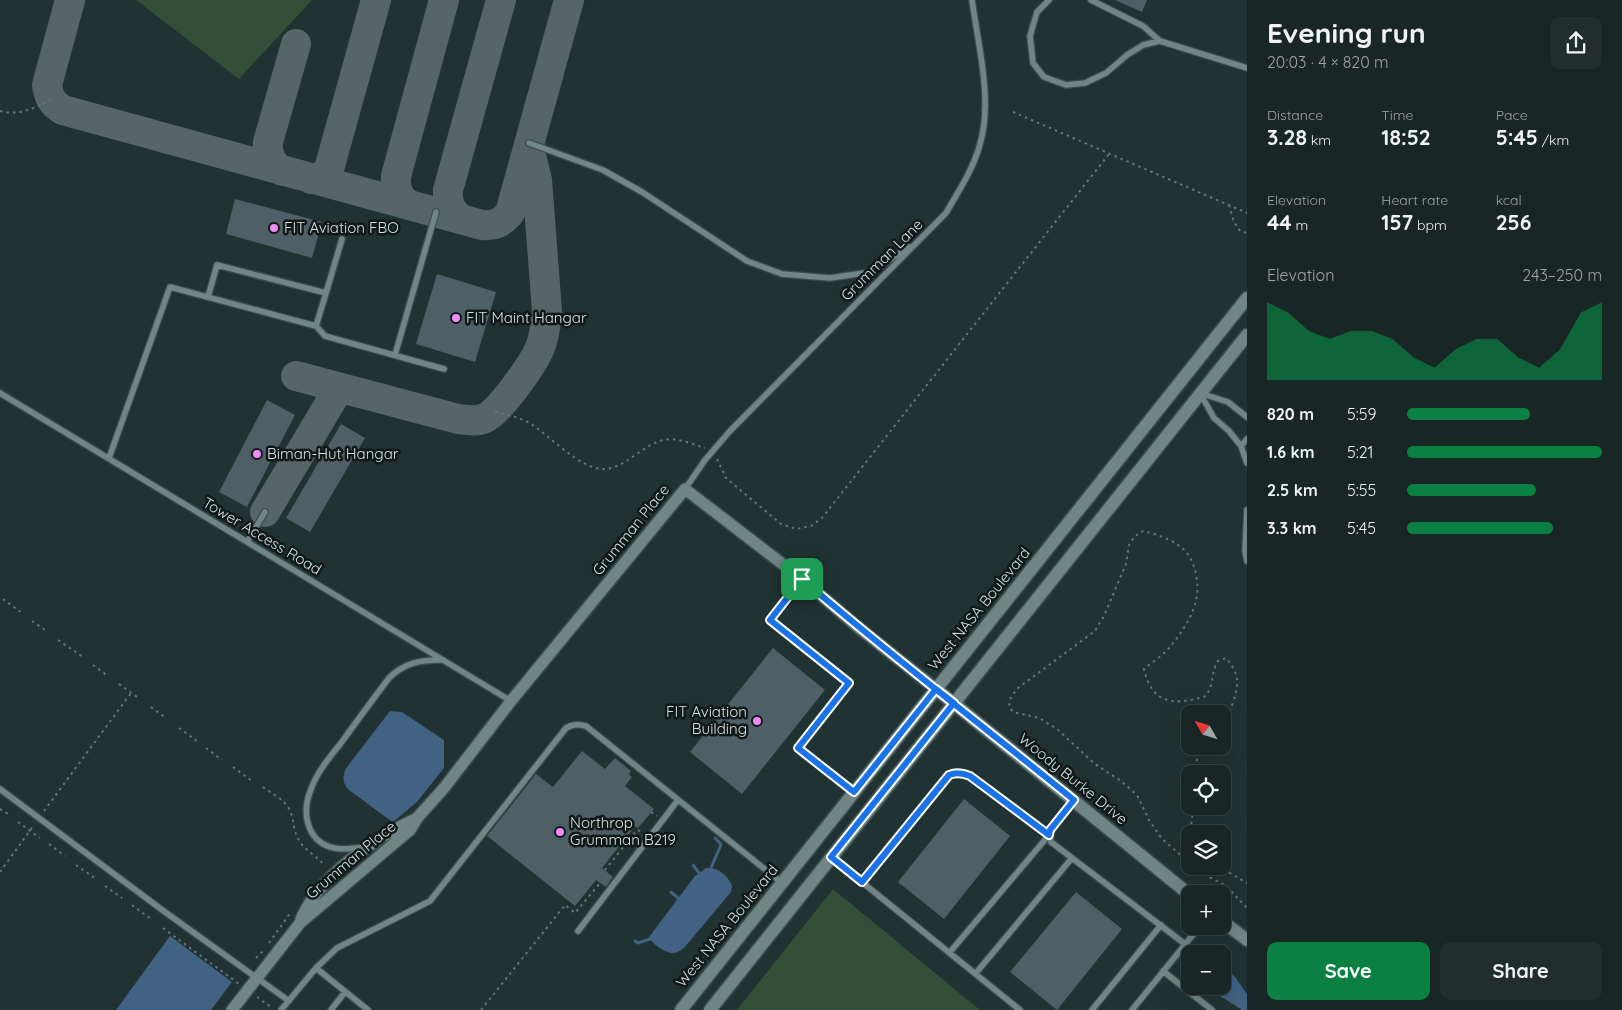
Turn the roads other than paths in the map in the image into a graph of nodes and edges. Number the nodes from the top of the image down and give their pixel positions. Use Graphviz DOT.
graph roads {
  1 [pos="972,0"];
  2 [pos="1049,0"];
  3 [pos="1092,0"];
  4 [pos="1160,41"];
  5 [pos="1247,68"];
  6 [pos="529,143"];
  7 [pos="436,212"];
  8 [pos="342,239"];
  9 [pos="919,241"];
  10 [pos="326,293"];
  11 [pos="208,297"];
  12 [pos="1247,298"];
  13 [pos="316,326"];
  14 [pos="1247,335"];
  15 [pos="394,355"];
  16 [pos="444,369"];
  17 [pos="1183,378"];
  18 [pos="0,393"];
  19 [pos="1200,393"];
  20 [pos="1247,417"];
  21 [pos="1247,439"];
  22 [pos="1241,446"];
  23 [pos="109,458"];
  24 [pos="1247,463"];
  25 [pos="685,489"];
  26 [pos="1247,510"];
  27 [pos="266,512"];
  28 [pos="247,542"];
  29 [pos="1247,561"];
  30 [pos="802,579"];
  31 [pos="442,660"];
  32 [pos="936,689"];
  33 [pos="511,701"];
  34 [pos="954,703"];
  35 [pos="0,790"];
  36 [pos="854,792"];
  37 [pos="678,800"];
  38 [pos="1074,800"];
  39 [pos="418,817"];
  40 [pos="1049,835"];
  41 [pos="366,847"];
  42 [pos="831,857"];
  43 [pos="1072,858"];
  44 [pos="862,882"];
  45 [pos="782,883"];
  46 [pos="1181,888"];
  47 [pos="300,923"];
  48 [pos="1161,925"];
  49 [pos="1231,928"];
  50 [pos="578,931"];
  51 [pos="1193,935"];
  52 [pos="1247,940"];
  53 [pos="1186,944"];
  54 [pos="950,952"];
  55 [pos="316,968"];
  56 [pos="1164,971"];
  57 [pos="976,973"];
  58 [pos="257,977"];
  59 [pos="345,992"];
  60 [pos="289,1001"];
  61 [pos="232,1010"];
  62 [pos="281,1010"];
  63 [pos="331,1010"];
  64 [pos="368,1010"];
  65 [pos="681,1010"];
  66 [pos="710,1010"];
  67 [pos="1020,1010"];
  68 [pos="1092,1010"];
  69 [pos="1132,1010"];
  70 [pos="1212,1010"];
  1 -- 9 [label="lane, Grumman Lane"];
  2 -- 4 [label="lane"];
  3 -- 4 [label="lane"];
  4 -- 5 [label="lane"];
  6 -- 9 [label="lane"];
  7 -- 15 [label="lane"];
  8 -- 10 [label="lane"];
  9 -- 25 [label="lane, Grumman Lane"];
  10 -- 11 [label="lane"];
  10 -- 13 [label="lane"];
  11 -- 13 [label="lane"];
  11 -- 23 [label="lane"];
  12 -- 17 [label="main road, West NASA Boulevard"];
  13 -- 15 [label="lane"];
  14 -- 19 [label="main road"];
  15 -- 16 [label="lane"];
  17 -- 19 [label="main road"];
  17 -- 32 [label="main road, West NASA Boulevard"];
  18 -- 23 [label="lane, Tower Access Road"];
  19 -- 20 [label="lane"];
  19 -- 22 [label="lane"];
  19 -- 34 [label="main road"];
  21 -- 22 [label="lane"];
  22 -- 24 [label="lane"];
  23 -- 28 [label="lane, Tower Access Road"];
  25 -- 30 [label="street, Grumman Place"];
  25 -- 33 [label="street, Grumman Place"];
  26 -- 29 [label="lane"];
  27 -- 28 [label="lane"];
  28 -- 31 [label="lane, Tower Access Road"];
  30 -- 32 [label="street, Grumman Place"];
  30 -- 36 [label="lane"];
  31 -- 33 [label="lane, Tower Access Road"];
  31 -- 41 [label="lane"];
  32 -- 34 [label="main road, Woody Burke Drive"];
  32 -- 36 [label="main road, West NASA Boulevard"];
  33 -- 39 [label="street, Grumman Place"];
  34 -- 38 [label="main road, Woody Burke Drive"];
  34 -- 42 [label="main road"];
  35 -- 58 [label="lane"];
  36 -- 45 [label="main road, West NASA Boulevard"];
  37 -- 45 [label="lane"];
  37 -- 50 [label="lane"];
  37 -- 55 [label="lane"];
  38 -- 40 [label="lane"];
  38 -- 46 [label="main road, Woody Burke Drive"];
  39 -- 41 [label="street, Grumman Place"];
  39 -- 47 [label="street, Grumman Place"];
  40 -- 43 [label="lane"];
  40 -- 44 [label="lane"];
  40 -- 54 [label="lane"];
  41 -- 47 [label="street, Grumman Place"];
  42 -- 44 [label="lane"];
  42 -- 66 [label="main road"];
  43 -- 48 [label="lane"];
  43 -- 57 [label="lane"];
  44 -- 54 [label="lane"];
  45 -- 65 [label="main road, West NASA Boulevard"];
  47 -- 58 [label="street, Grumman Place"];
  48 -- 53 [label="lane"];
  48 -- 68 [label="lane"];
  49 -- 52 [label="main road"];
  51 -- 53 [label="lane"];
  53 -- 56 [label="lane"];
  54 -- 57 [label="lane"];
  55 -- 59 [label="lane"];
  55 -- 60 [label="lane"];
  56 -- 69 [label="lane"];
  56 -- 70 [label="lane"];
  57 -- 67 [label="lane"];
  58 -- 60 [label="lane"];
  58 -- 61 [label="street, Grumman Place"];
  59 -- 63 [label="lane"];
  59 -- 64 [label="lane"];
  60 -- 62 [label="lane"];
}
